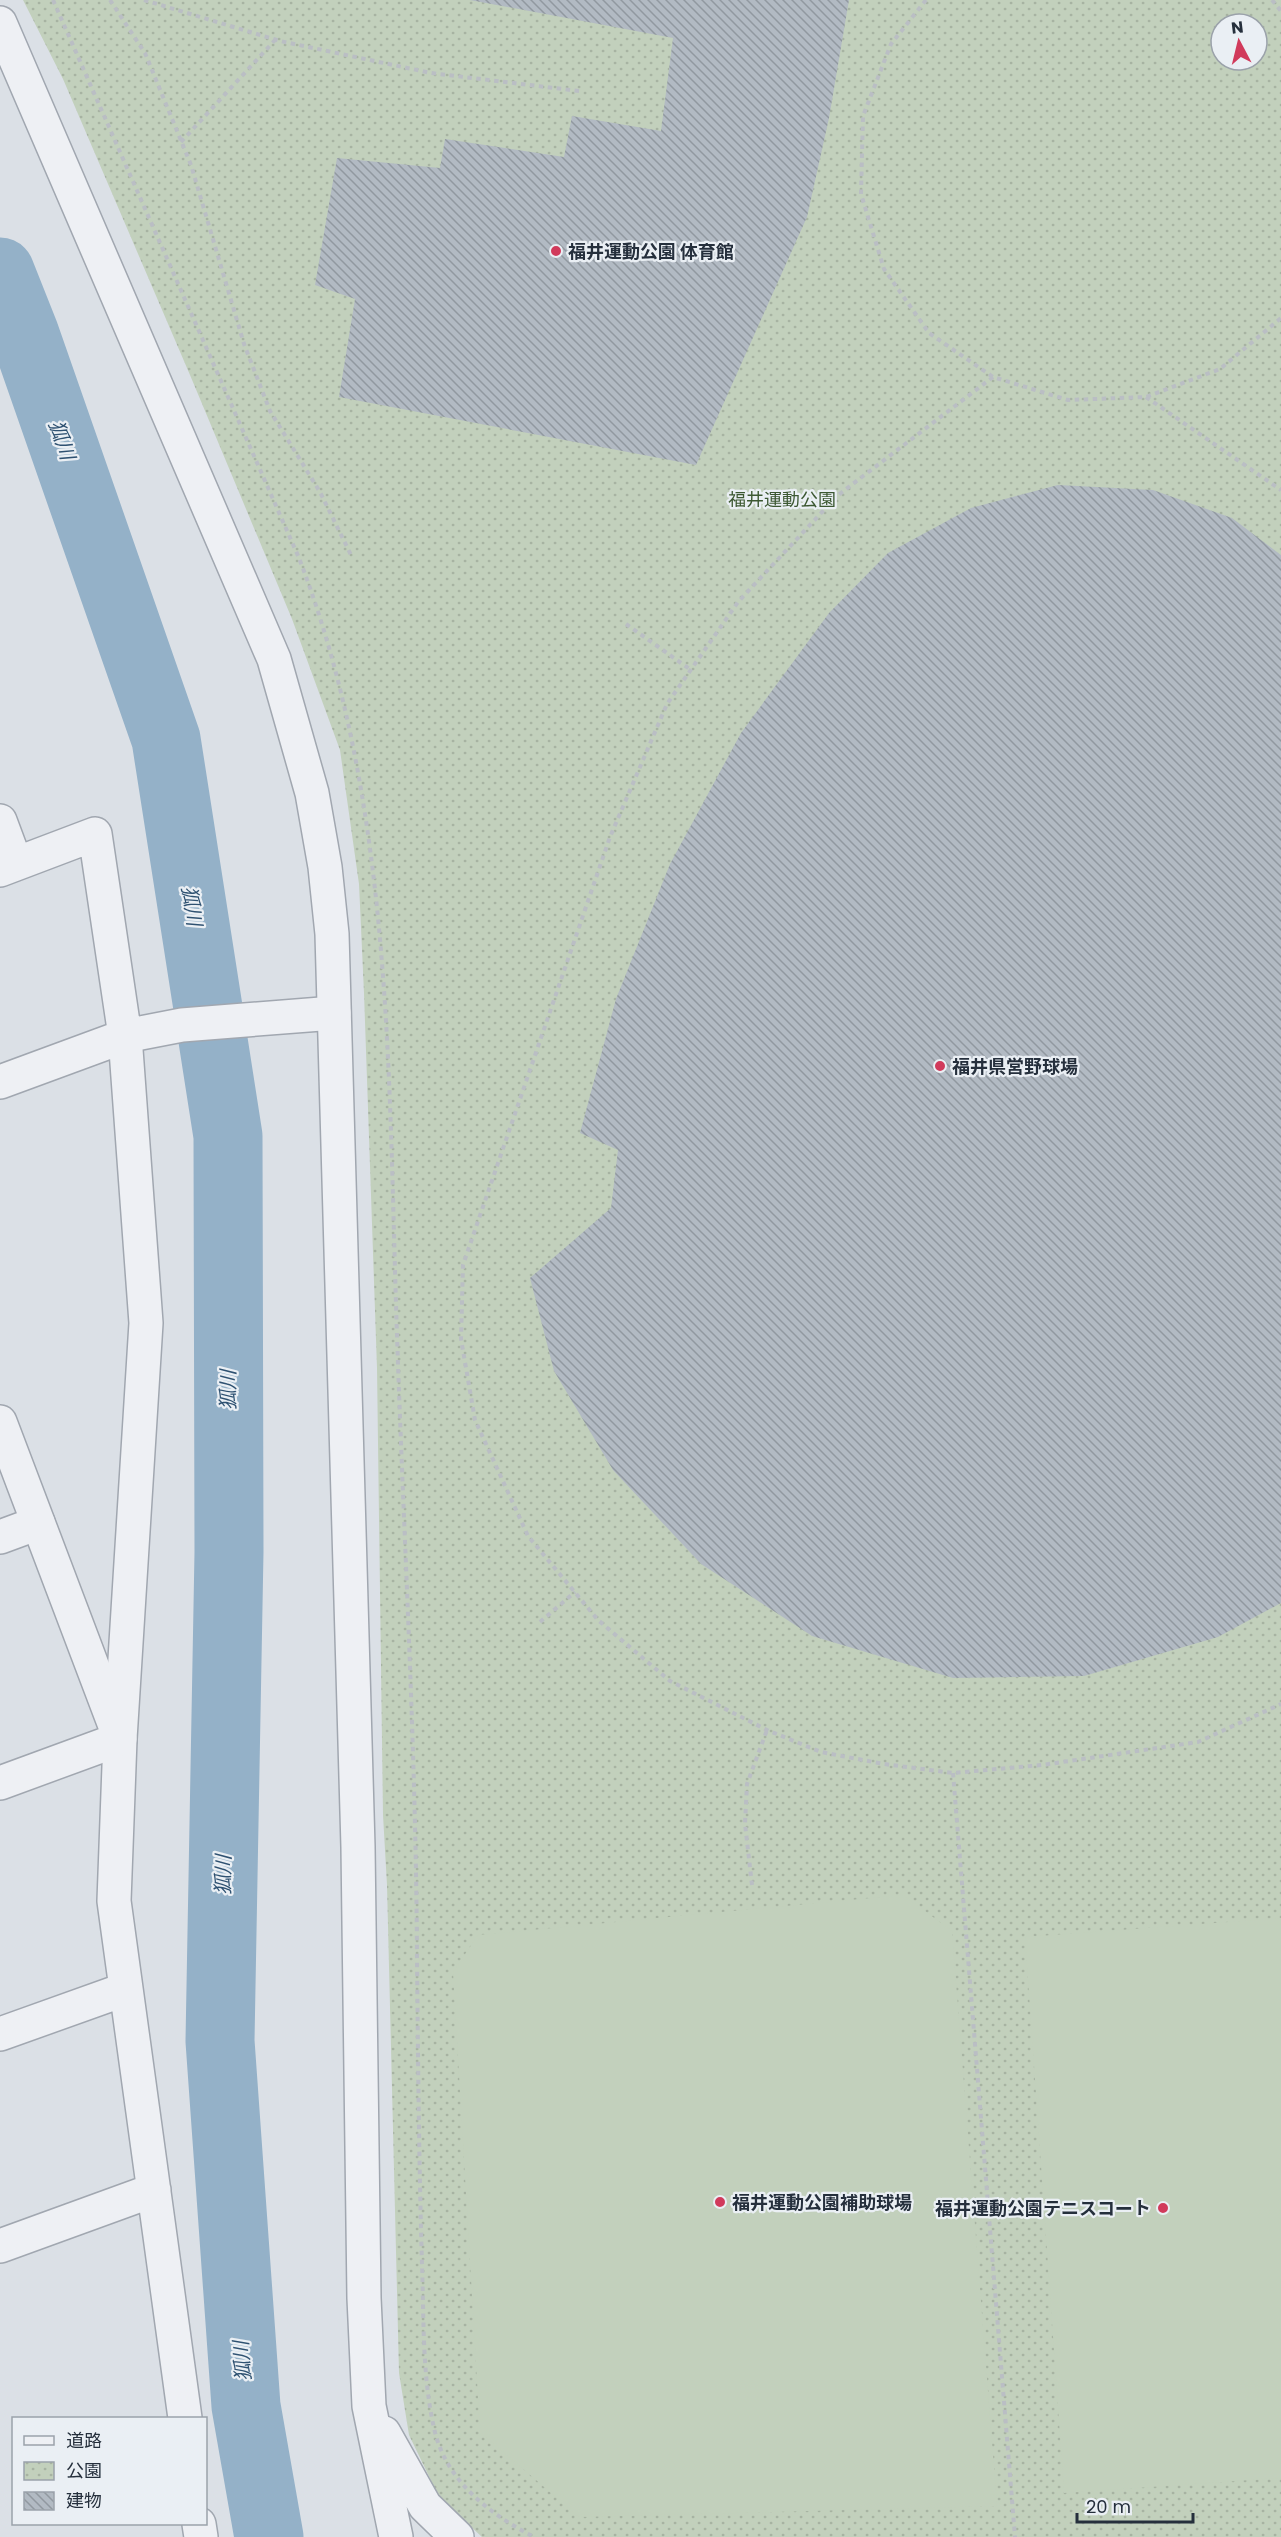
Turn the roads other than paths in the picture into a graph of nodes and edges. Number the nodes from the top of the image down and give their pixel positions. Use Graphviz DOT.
graph roads {
  1 [pos="0,23"];
  2 [pos="9,70"];
  3 [pos="0,821"];
  4 [pos="8,867"];
  5 [pos="334,1012"];
  6 [pos="125,1036"];
  7 [pos="0,1082"];
  8 [pos="0,1422"];
  9 [pos="38,1523"];
  10 [pos="0,1537"];
  11 [pos="120,1739"];
  12 [pos="0,1783"];
  13 [pos="126,1989"];
  14 [pos="0,2034"];
  15 [pos="154,2190"];
  16 [pos="0,2246"];
  17 [pos="369,2406"];
  18 [pos="185,2417"];
  19 [pos="396,2537"];
  20 [pos="457,2537"];
  1 -- 2 [label="street"];
  2 -- 5 [label="street"];
  3 -- 4 [label="street"];
  4 -- 6 [label="street"];
  5 -- 6 [label="street"];
  5 -- 17 [label="street"];
  6 -- 7 [label="street"];
  6 -- 11 [label="street"];
  8 -- 9 [label="street"];
  9 -- 10 [label="street"];
  9 -- 11 [label="street"];
  11 -- 12 [label="street"];
  11 -- 13 [label="street"];
  13 -- 14 [label="street"];
  13 -- 15 [label="street"];
  15 -- 16 [label="street"];
  15 -- 18 [label="street"];
  17 -- 19 [label="street"];
  17 -- 20 [label="street"];
}
